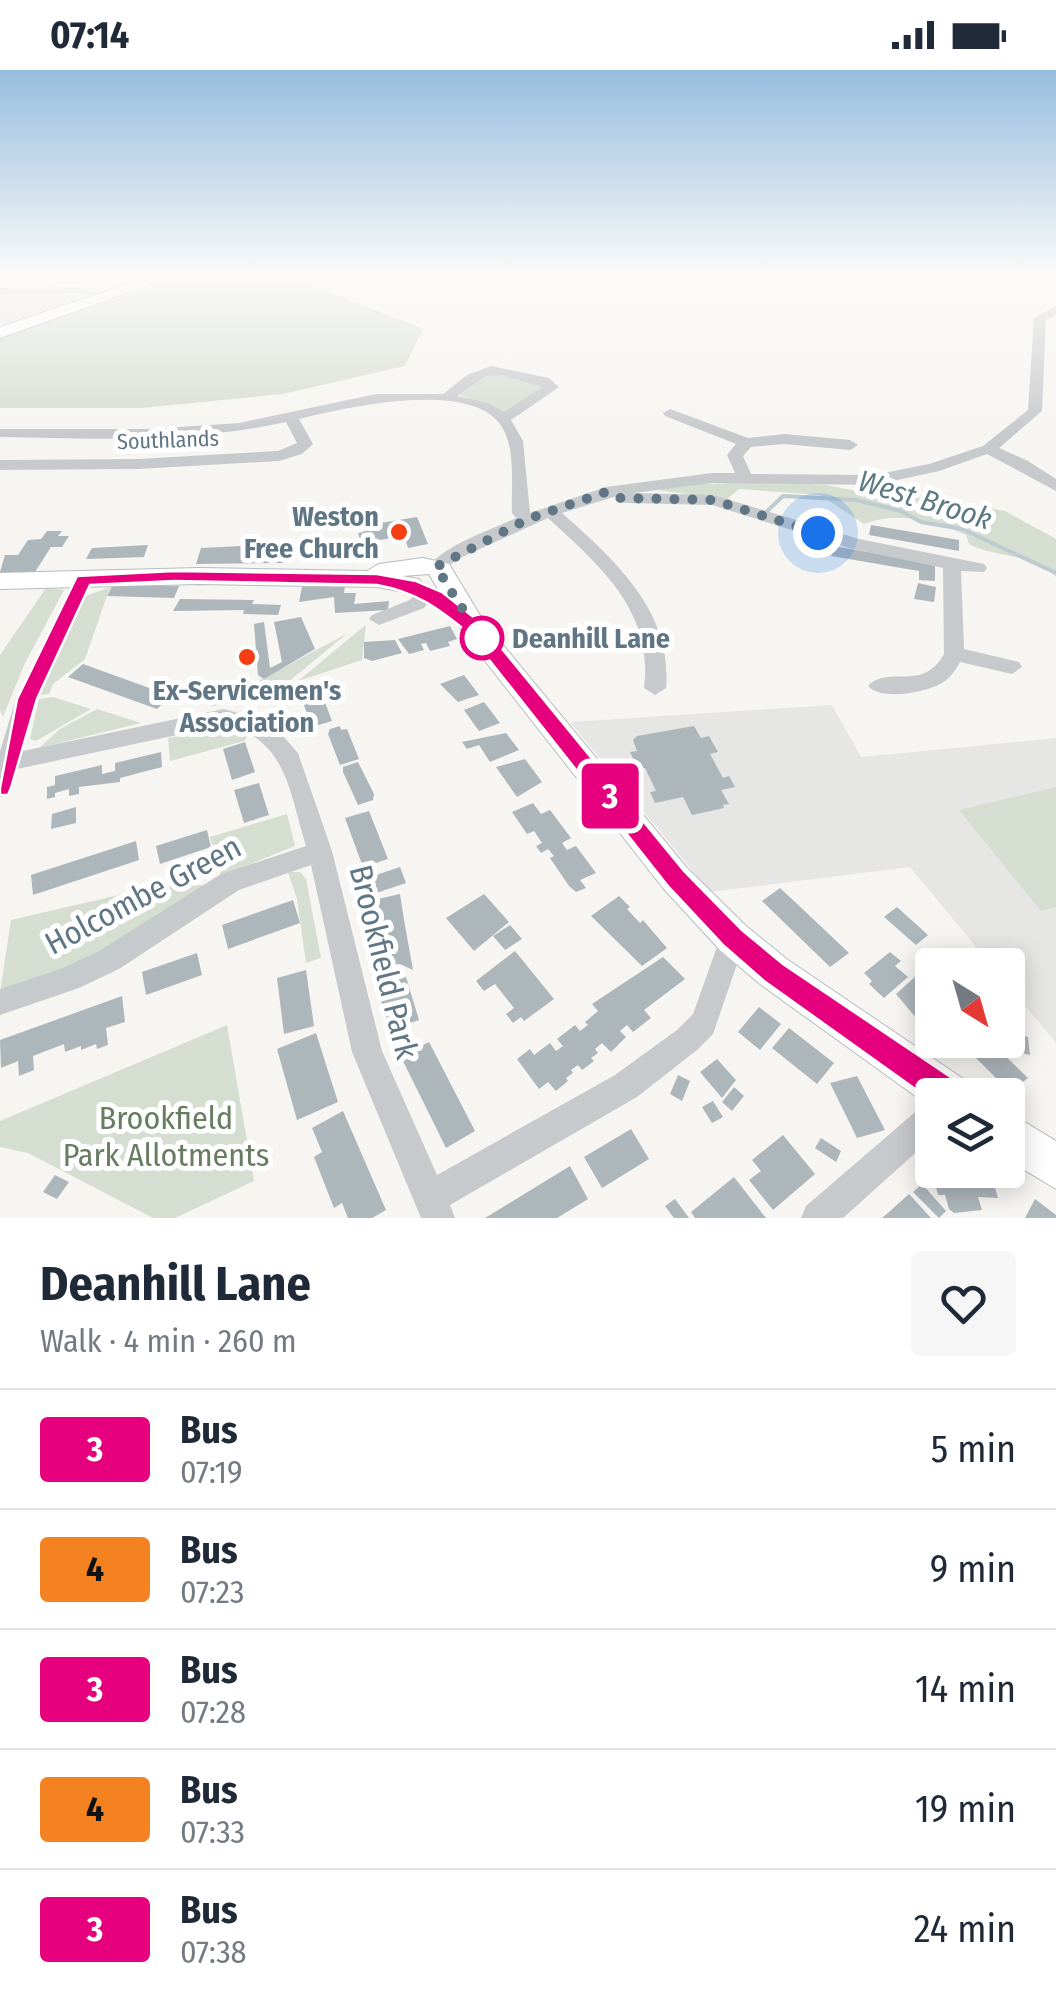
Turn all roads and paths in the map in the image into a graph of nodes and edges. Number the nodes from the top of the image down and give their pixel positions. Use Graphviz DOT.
graph roads {
  1 [pos="1039,328"];
  2 [pos="446,398"];
  3 [pos="673,418"];
  4 [pos="292,419"];
  5 [pos="504,419"];
  6 [pos="0,433"];
  7 [pos="746,443"];
  8 [pos="850,445"];
  9 [pos="988,450"];
  10 [pos="0,464"];
  11 [pos="744,477"];
  12 [pos="1055,484"];
  13 [pos="606,492"];
  14 [pos="549,510"];
  15 [pos="528,519"];
  16 [pos="952,564"];
  17 [pos="978,568"];
  18 [pos="83,580"];
  19 [pos="424,580"];
  20 [pos="0,581"];
  21 [pos="379,619"];
  22 [pos="954,654"];
  23 [pos="1012,667"];
  24 [pos="655,688"];
  25 [pos="895,691"];
  26 [pos="2,772"];
  27 [pos="320,851"];
  28 [pos="733,938"];
  29 [pos="0,1002"];
  30 [pos="926,1078"];
  31 [pos="915,1133"];
  32 [pos="1025,1146"];
  33 [pos="1056,1168"];
  34 [pos="432,1203"];
  35 [pos="818,1218"];
  1 -- 9 [label="street"];
  2 -- 4 [label="street, Southlands"];
  2 -- 5 [label="street, Southlands"];
  2 -- 5 [label="street"];
  3 -- 7 [label="street"];
  4 -- 6 [label="street, Southlands"];
  4 -- 10 [label="street, Southlands"];
  5 -- 15 [label="street"];
  7 -- 8 [label="street"];
  7 -- 11 [label="street"];
  9 -- 11 [label="street"];
  9 -- 12 [label="street"];
  11 -- 13 [label="street"];
  13 -- 14 [label="street"];
  13 -- 16 [label="street"];
  14 -- 15 [label="street"];
  14 -- 24 [label="street"];
  15 -- 19 [label="street"];
  16 -- 17 [label="street"];
  16 -- 22 [label="street"];
  18 -- 19 [label="street"];
  18 -- 20 [label="street"];
  18 -- 26 [label="street"];
  19 -- 21 [label="street"];
  19 -- 28 [label="street"];
  22 -- 23 [label="street"];
  22 -- 25 [label="street"];
  26 -- 27 [label="street, Brookfield Park"];
  27 -- 29 [label="street, Holcombe Green"];
  27 -- 34 [label="street, Brookfield Park"];
  28 -- 30 [label="street"];
  28 -- 34 [label="street, Brookfield Park"];
  31 -- 35 [label="street"];
  32 -- 33 [label="street"];
}
